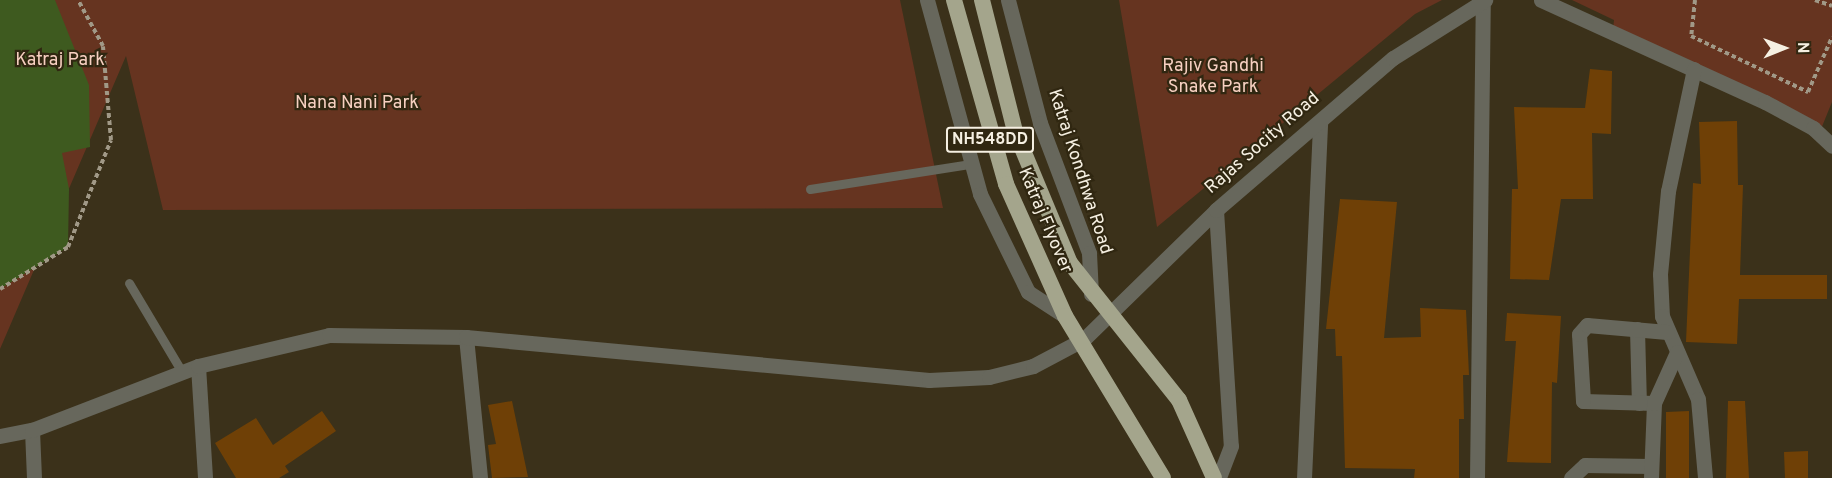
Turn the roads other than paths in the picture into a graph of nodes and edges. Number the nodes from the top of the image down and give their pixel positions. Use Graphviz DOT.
graph roads {
  1 [pos="927,0"];
  2 [pos="954,0"];
  3 [pos="982,0"];
  4 [pos="1008,0"];
  5 [pos="1541,0"];
  6 [pos="1484,1"];
  7 [pos="1694,69"];
  8 [pos="1320,121"];
  9 [pos="1832,146"];
  10 [pos="969,164"];
  11 [pos="810,189"];
  12 [pos="1216,210"];
  13 [pos="129,283"];
  14 [pos="1091,294"];
  15 [pos="1110,315"];
  16 [pos="1065,316"];
  17 [pos="1637,329"];
  18 [pos="1667,332"];
  19 [pos="466,337"];
  20 [pos="1083,339"];
  21 [pos="1677,352"];
  22 [pos="198,366"];
  23 [pos="183,372"];
  24 [pos="1647,403"];
  25 [pos="32,430"];
  26 [pos="0,436"];
  27 [pos="1651,472"];
  28 [pos="34,478"];
  29 [pos="205,478"];
  30 [pos="480,478"];
  31 [pos="1163,478"];
  32 [pos="1214,478"];
  33 [pos="1219,478"];
  34 [pos="1304,478"];
  35 [pos="1477,478"];
  36 [pos="1571,478"];
  37 [pos="1705,478"];
  1 -- 10 [label="street"];
  2 -- 16 [label="highway, Katraj Flyover / NH548DD"];
  3 -- 14 [label="highway, Katraj Flyover / NH548DD"];
  4 -- 14 [label="street, Katraj Kondhwa Road"];
  5 -- 7 [label="street"];
  6 -- 8 [label="street, Rajas Socity Road"];
  6 -- 35 [label="street"];
  7 -- 9 [label="street"];
  7 -- 18 [label="street"];
  8 -- 12 [label="street, Rajas Socity Road"];
  8 -- 34 [label="street"];
  10 -- 11 [label="lane"];
  10 -- 16 [label="street"];
  12 -- 15 [label="street, Rajas Socity Road"];
  12 -- 33 [label="street"];
  13 -- 23 [label="lane"];
  14 -- 15 [label="highway, NH548DD"];
  15 -- 20 [label="street, Rajas Socity Road"];
  15 -- 32 [label="highway, NH548DD"];
  16 -- 20 [label="highway, NH548DD"];
  17 -- 18 [label="street"];
  17 -- 24 [label="street"];
  17 -- 24 [label="street"];
  18 -- 21 [label="street"];
  19 -- 20 [label="street, Rajas Socity Road"];
  19 -- 22 [label="street, Rajas Socity Road"];
  19 -- 30 [label="street"];
  20 -- 31 [label="highway, NH548DD"];
  21 -- 24 [label="street"];
  21 -- 37 [label="street"];
  22 -- 23 [label="street, Rajas Socity Road"];
  22 -- 29 [label="street"];
  23 -- 25 [label="street, Rajas Socity Road"];
  24 -- 27 [label="street"];
  25 -- 26 [label="street, Rajas Socity Road"];
  25 -- 28 [label="street"];
  27 -- 36 [label="street"];
}
